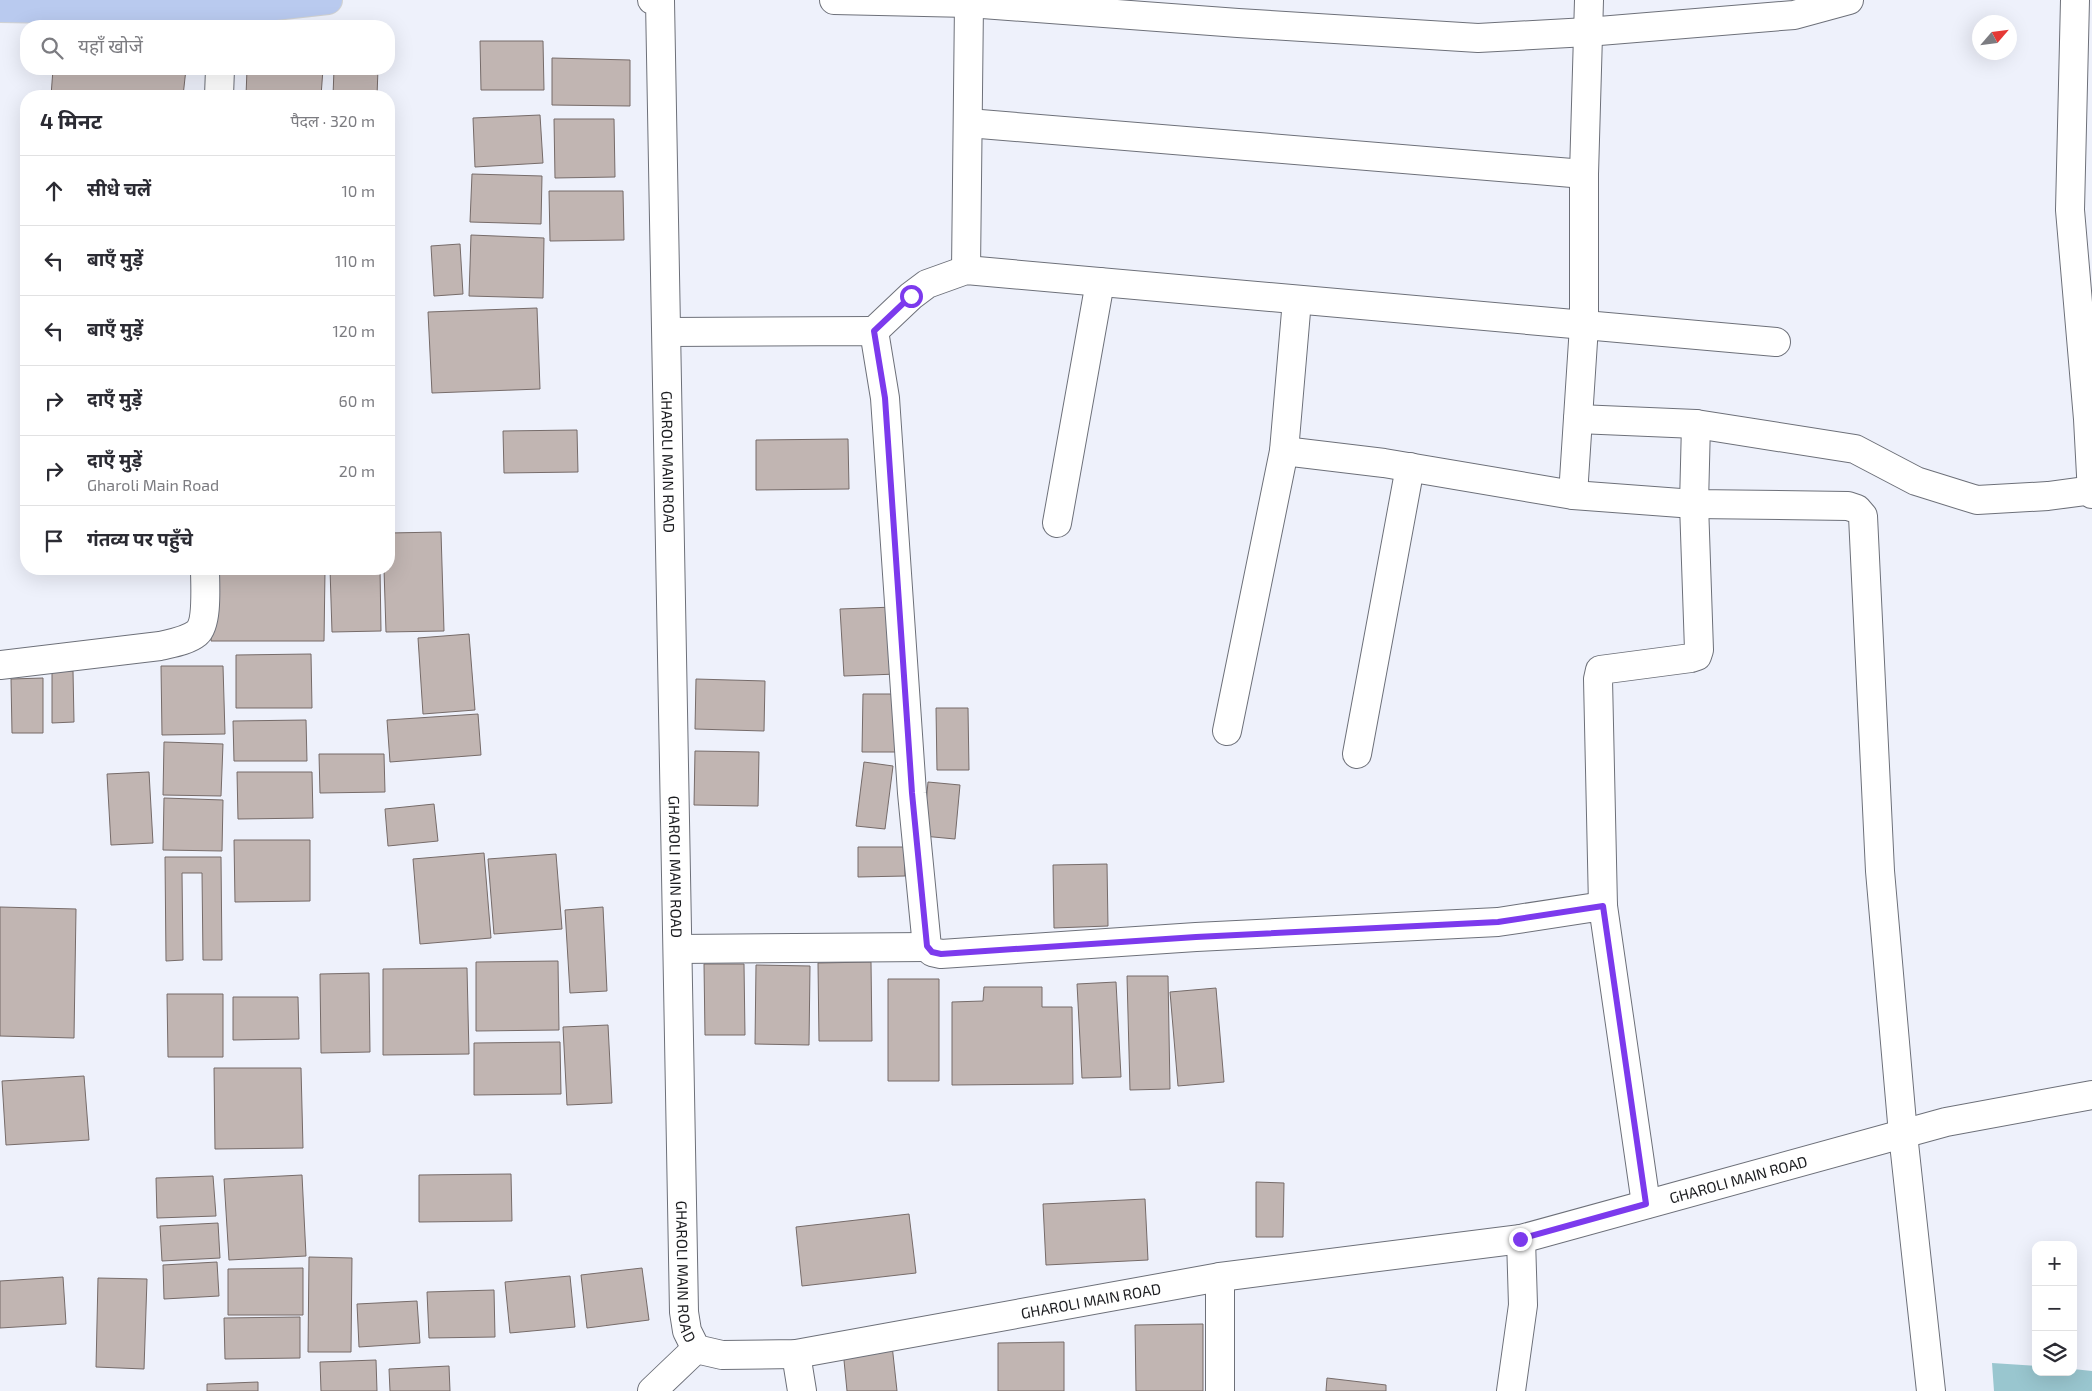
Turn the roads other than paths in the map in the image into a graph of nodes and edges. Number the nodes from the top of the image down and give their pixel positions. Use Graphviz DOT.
graph roads {
  1 [pos="328,0"];
  2 [pos="663,0"];
  3 [pos="834,0"];
  4 [pos="1589,0"];
  5 [pos="1849,0"];
  6 [pos="2075,0"];
  7 [pos="968,3"];
  8 [pos="0,8"];
  9 [pos="221,19"];
  10 [pos="1587,32"];
  11 [pos="220,75"];
  12 [pos="219,90"];
  13 [pos="968,123"];
  14 [pos="1584,174"];
  15 [pos="966,270"];
  16 [pos="1100,282"];
  17 [pos="1297,300"];
  18 [pos="1584,326"];
  19 [pos="874,331"];
  20 [pos="667,332"];
  21 [pos="1776,342"];
  22 [pos="1578,419"];
  23 [pos="1696,424"];
  24 [pos="1284,451"];
  25 [pos="1410,467"];
  26 [pos="2092,490"];
  27 [pos="2092,494"];
  28 [pos="1573,495"];
  29 [pos="1694,504"];
  30 [pos="1057,523"];
  31 [pos="205,575"];
  32 [pos="0,664"];
  33 [pos="1227,731"];
  34 [pos="1357,754"];
  35 [pos="1603,906"];
  36 [pos="927,946"];
  37 [pos="678,949"];
  38 [pos="2092,1094"];
  39 [pos="1902,1134"];
  40 [pos="1646,1204"];
  41 [pos="1520,1239"];
  42 [pos="1220,1277"];
  43 [pos="696,1349"];
  44 [pos="796,1354"];
  45 [pos="652,1391"];
  46 [pos="802,1391"];
  47 [pos="1220,1391"];
  48 [pos="1511,1391"];
  49 [pos="1931,1391"];
  1 -- 9 [label="main road"];
  2 -- 20 [label="street, GHAROLI MAIN ROAD"];
  3 -- 7 [label="street"];
  4 -- 10 [label="street"];
  5 -- 10 [label="street"];
  6 -- 26 [label="street"];
  7 -- 10 [label="street"];
  7 -- 13 [label="street"];
  8 -- 9 [label="main road"];
  10 -- 14 [label="street"];
  11 -- 12 [label="street"];
  13 -- 14 [label="street"];
  13 -- 15 [label="street"];
  14 -- 18 [label="street"];
  15 -- 16 [label="street"];
  15 -- 19 [label="street"];
  16 -- 17 [label="street"];
  16 -- 30 [label="street"];
  17 -- 18 [label="street"];
  17 -- 24 [label="street"];
  18 -- 21 [label="street"];
  18 -- 22 [label="street"];
  19 -- 20 [label="street"];
  19 -- 36 [label="street"];
  20 -- 37 [label="street, GHAROLI MAIN ROAD"];
  22 -- 23 [label="street"];
  22 -- 28 [label="street"];
  23 -- 26 [label="street"];
  23 -- 29 [label="street"];
  24 -- 25 [label="street"];
  24 -- 33 [label="street"];
  25 -- 28 [label="street"];
  25 -- 34 [label="street"];
  26 -- 27 [label="street"];
  28 -- 29 [label="street"];
  29 -- 35 [label="street"];
  29 -- 39 [label="street"];
  31 -- 32 [label="street"];
  35 -- 36 [label="street"];
  35 -- 40 [label="street"];
  36 -- 37 [label="street"];
  37 -- 43 [label="street, GHAROLI MAIN ROAD"];
  38 -- 39 [label="street, GHAROLI MAIN ROAD"];
  39 -- 40 [label="street, GHAROLI MAIN ROAD"];
  39 -- 49 [label="street"];
  40 -- 41 [label="street, GHAROLI MAIN ROAD"];
  41 -- 42 [label="street, GHAROLI MAIN ROAD"];
  41 -- 48 [label="street"];
  42 -- 44 [label="street, GHAROLI MAIN ROAD"];
  42 -- 47 [label="street"];
  43 -- 44 [label="street, GHAROLI MAIN ROAD"];
  43 -- 45 [label="street"];
  44 -- 46 [label="street"];
}
